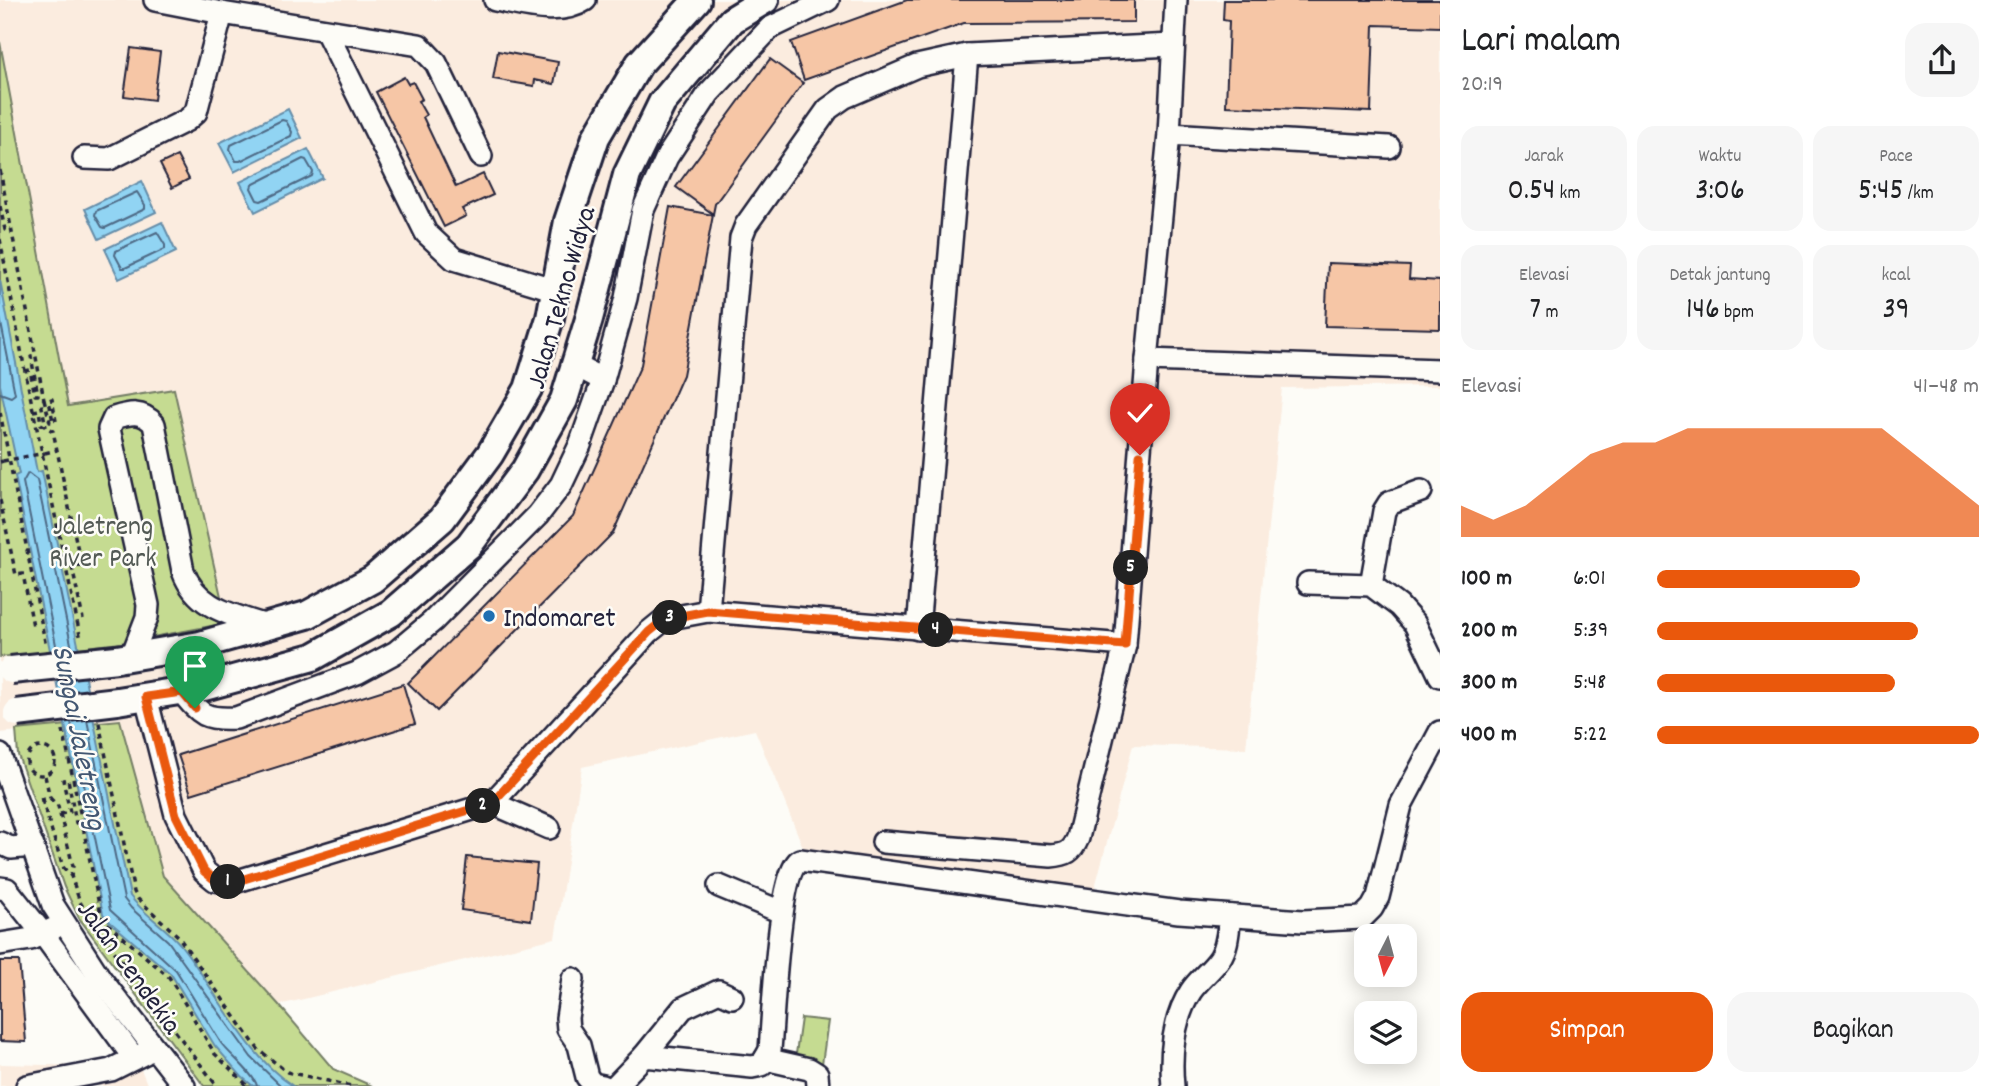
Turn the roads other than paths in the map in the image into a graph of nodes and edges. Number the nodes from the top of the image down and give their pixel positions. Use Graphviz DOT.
graph roads {
  1 [pos="155,0"];
  2 [pos="495,0"];
  3 [pos="585,0"];
  4 [pos="697,0"];
  5 [pos="765,0"];
  6 [pos="828,0"];
  7 [pos="1175,0"];
  8 [pos="222,13"];
  9 [pos="326,31"];
  10 [pos="1173,45"];
  11 [pos="967,55"];
  12 [pos="1169,134"];
  13 [pos="1388,147"];
  14 [pos="481,156"];
  15 [pos="84,158"];
  16 [pos="556,290"];
  17 [pos="1147,360"];
  18 [pos="575,365"];
  19 [pos="1440,370"];
  20 [pos="603,380"];
  21 [pos="1421,491"];
  22 [pos="1308,583"];
  23 [pos="1371,584"];
  24 [pos="708,611"];
  25 [pos="266,626"];
  26 [pos="918,629"];
  27 [pos="1125,645"];
  28 [pos="124,658"];
  29 [pos="6,671"];
  30 [pos="1440,676"];
  31 [pos="182,692"];
  32 [pos="146,697"];
  33 [pos="8,714"];
  34 [pos="1440,732"];
  35 [pos="0,755"];
  36 [pos="492,803"];
  37 [pos="549,828"];
  38 [pos="883,842"];
  39 [pos="0,843"];
  40 [pos="33,846"];
  41 [pos="719,886"];
  42 [pos="0,888"];
  43 [pos="782,912"];
  44 [pos="1230,916"];
  45 [pos="64,924"];
  46 [pos="43,934"];
  47 [pos="0,944"];
  48 [pos="573,979"];
  49 [pos="732,997"];
  50 [pos="157,1048"];
  51 [pos="644,1056"];
  52 [pos="134,1058"];
  53 [pos="765,1059"];
  54 [pos="27,1086"];
  55 [pos="184,1086"];
  56 [pos="603,1086"];
  57 [pos="615,1086"];
  58 [pos="818,1086"];
  59 [pos="1173,1086"];
  1 -- 8 [label="street"];
  2 -- 3 [label="street"];
  4 -- 16 [label="main road, Jalan Tekno Widya"];
  5 -- 18 [label="main road, Jalan Tekno Widya"];
  6 -- 20 [label="street"];
  7 -- 10 [label="street"];
  8 -- 9 [label="street"];
  8 -- 15 [label="street"];
  9 -- 14 [label="street"];
  9 -- 16 [label="street"];
  10 -- 11 [label="street"];
  10 -- 12 [label="street"];
  11 -- 24 [label="street"];
  11 -- 26 [label="street"];
  12 -- 13 [label="street"];
  12 -- 17 [label="street"];
  16 -- 25 [label="main road, Jalan Tekno Widya"];
  17 -- 19 [label="street"];
  17 -- 27 [label="street"];
  18 -- 20 [label="street"];
  18 -- 31 [label="main road, Jalan Tekno Widya"];
  20 -- 31 [label="street"];
  21 -- 23 [label="street"];
  22 -- 23 [label="street"];
  23 -- 30 [label="street"];
  24 -- 26 [label="street"];
  24 -- 36 [label="street"];
  25 -- 28 [label="main road, Jalan Tekno Widya"];
  25 -- 28 [label="street"];
  26 -- 27 [label="street"];
  27 -- 38 [label="street"];
  28 -- 29 [label="main road, Jalan Tekno Widya, bridge"];
  31 -- 32 [label="main road, Jalan Tekno Widya"];
  32 -- 33 [label="main road, Jalan Tekno Widya, bridge"];
  32 -- 36 [label="street"];
  34 -- 44 [label="street"];
  35 -- 40 [label="street, Jalan Cendekia"];
  36 -- 37 [label="street"];
  39 -- 40 [label="street"];
  40 -- 45 [label="street, Jalan Cendekia"];
  41 -- 43 [label="street"];
  42 -- 46 [label="street"];
  43 -- 44 [label="street"];
  43 -- 53 [label="street"];
  44 -- 59 [label="street"];
  45 -- 46 [label="street"];
  45 -- 50 [label="street, Jalan Cendekia"];
  46 -- 47 [label="street"];
  46 -- 52 [label="street"];
  48 -- 56 [label="street"];
  49 -- 51 [label="street"];
  50 -- 52 [label="street"];
  50 -- 55 [label="street, Jalan Cendekia"];
  51 -- 53 [label="street"];
  51 -- 57 [label="street"];
  52 -- 54 [label="street"];
  53 -- 58 [label="street"];
}
